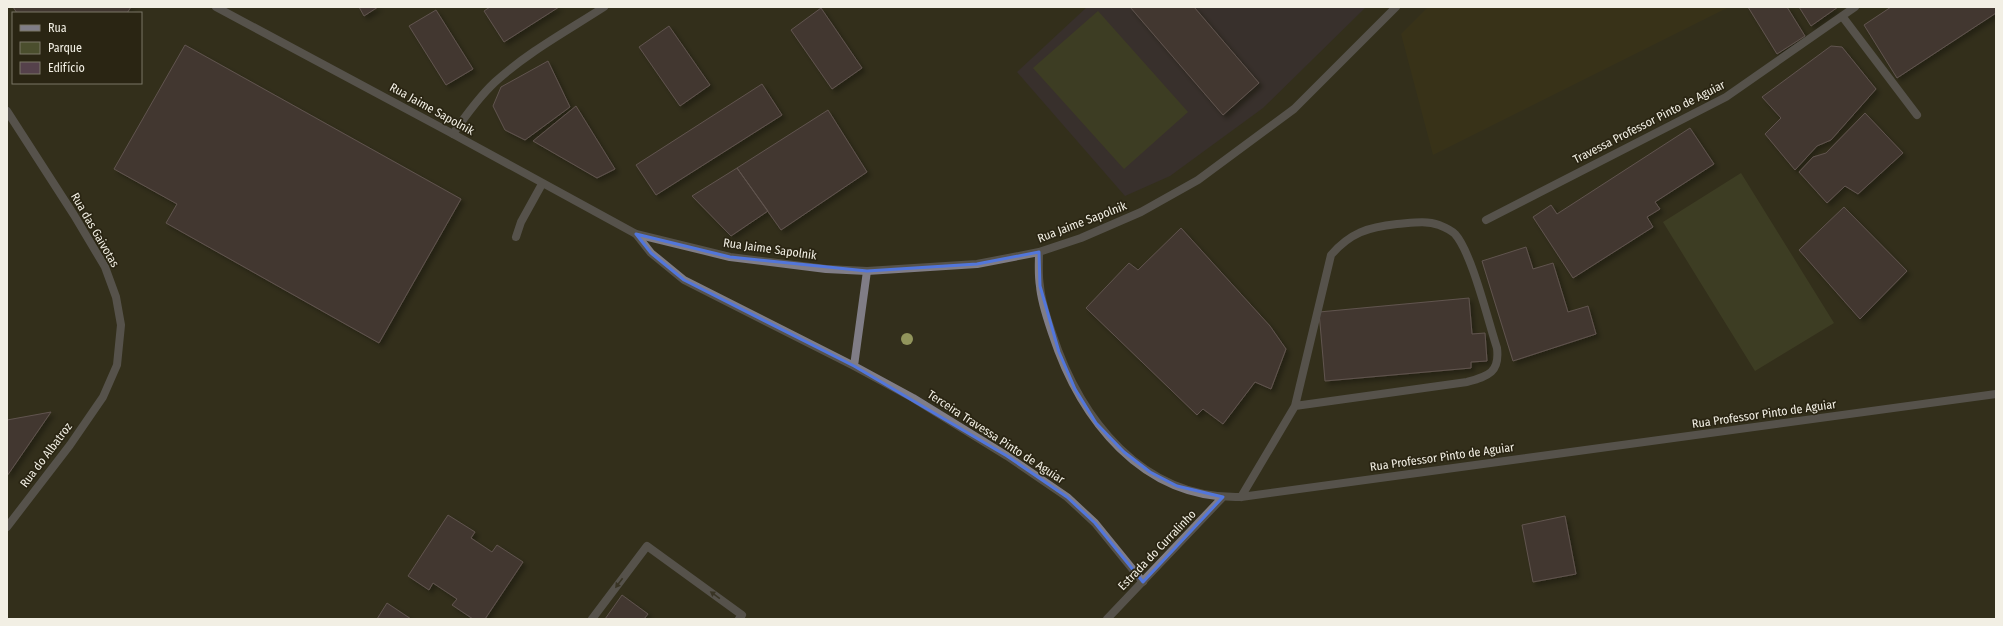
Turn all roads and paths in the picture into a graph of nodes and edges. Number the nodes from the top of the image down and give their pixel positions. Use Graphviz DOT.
graph roads {
  1 [pos="216,7"];
  2 [pos="604,7"];
  3 [pos="1396,7"];
  4 [pos="1855,7"];
  5 [pos="1842,16"];
  6 [pos="7,111"];
  7 [pos="1917,116"];
  8 [pos="453,134"];
  9 [pos="542,184"];
  10 [pos="1486,220"];
  11 [pos="636,234"];
  12 [pos="516,237"];
  13 [pos="1038,252"];
  14 [pos="867,271"];
  15 [pos="854,366"];
  16 [pos="1996,394"];
  17 [pos="103,397"];
  18 [pos="1295,406"];
  19 [pos="1241,497"];
  20 [pos="1223,498"];
  21 [pos="7,527"];
  22 [pos="1143,582"];
  23 [pos="592,619"];
  24 [pos="739,619"];
  25 [pos="1107,619"];
  1 -- 8 [label="street, Rua Jaime Sapolnik"];
  2 -- 8 [label="street"];
  3 -- 13 [label="street, Rua Jaime Sapolnik"];
  4 -- 5 [label="street, Travessa Professor Pinto de Aguiar"];
  5 -- 7 [label="street"];
  5 -- 10 [label="street, Travessa Professor Pinto de Aguiar"];
  6 -- 17 [label="street, Rua das Gaivotas"];
  8 -- 9 [label="street, Rua Jaime Sapolnik"];
  9 -- 11 [label="street, Rua Jaime Sapolnik"];
  9 -- 12 [label="street"];
  11 -- 14 [label="street, Rua Jaime Sapolnik"];
  11 -- 15 [label="street, Rua Jaime Sapolnik"];
  13 -- 14 [label="street, Rua Jaime Sapolnik"];
  13 -- 20 [label="street, Rua Professor Pinto de Aguiar"];
  14 -- 15 [label="street"];
  15 -- 22 [label="street, Terceira Travessa Pinto de Aguiar"];
  16 -- 19 [label="street, Rua Professor Pinto de Aguiar"];
  17 -- 21 [label="street, Rua do Albatroz"];
  18 -- 18 [label="street"];
  18 -- 19 [label="street"];
  19 -- 20 [label="street, Rua Professor Pinto de Aguiar"];
  20 -- 22 [label="street, Estrada do Curralinho"];
  22 -- 25 [label="street, Estrada do Curralinho"];
  24 -- 23 [label="street, one-way"];
}
